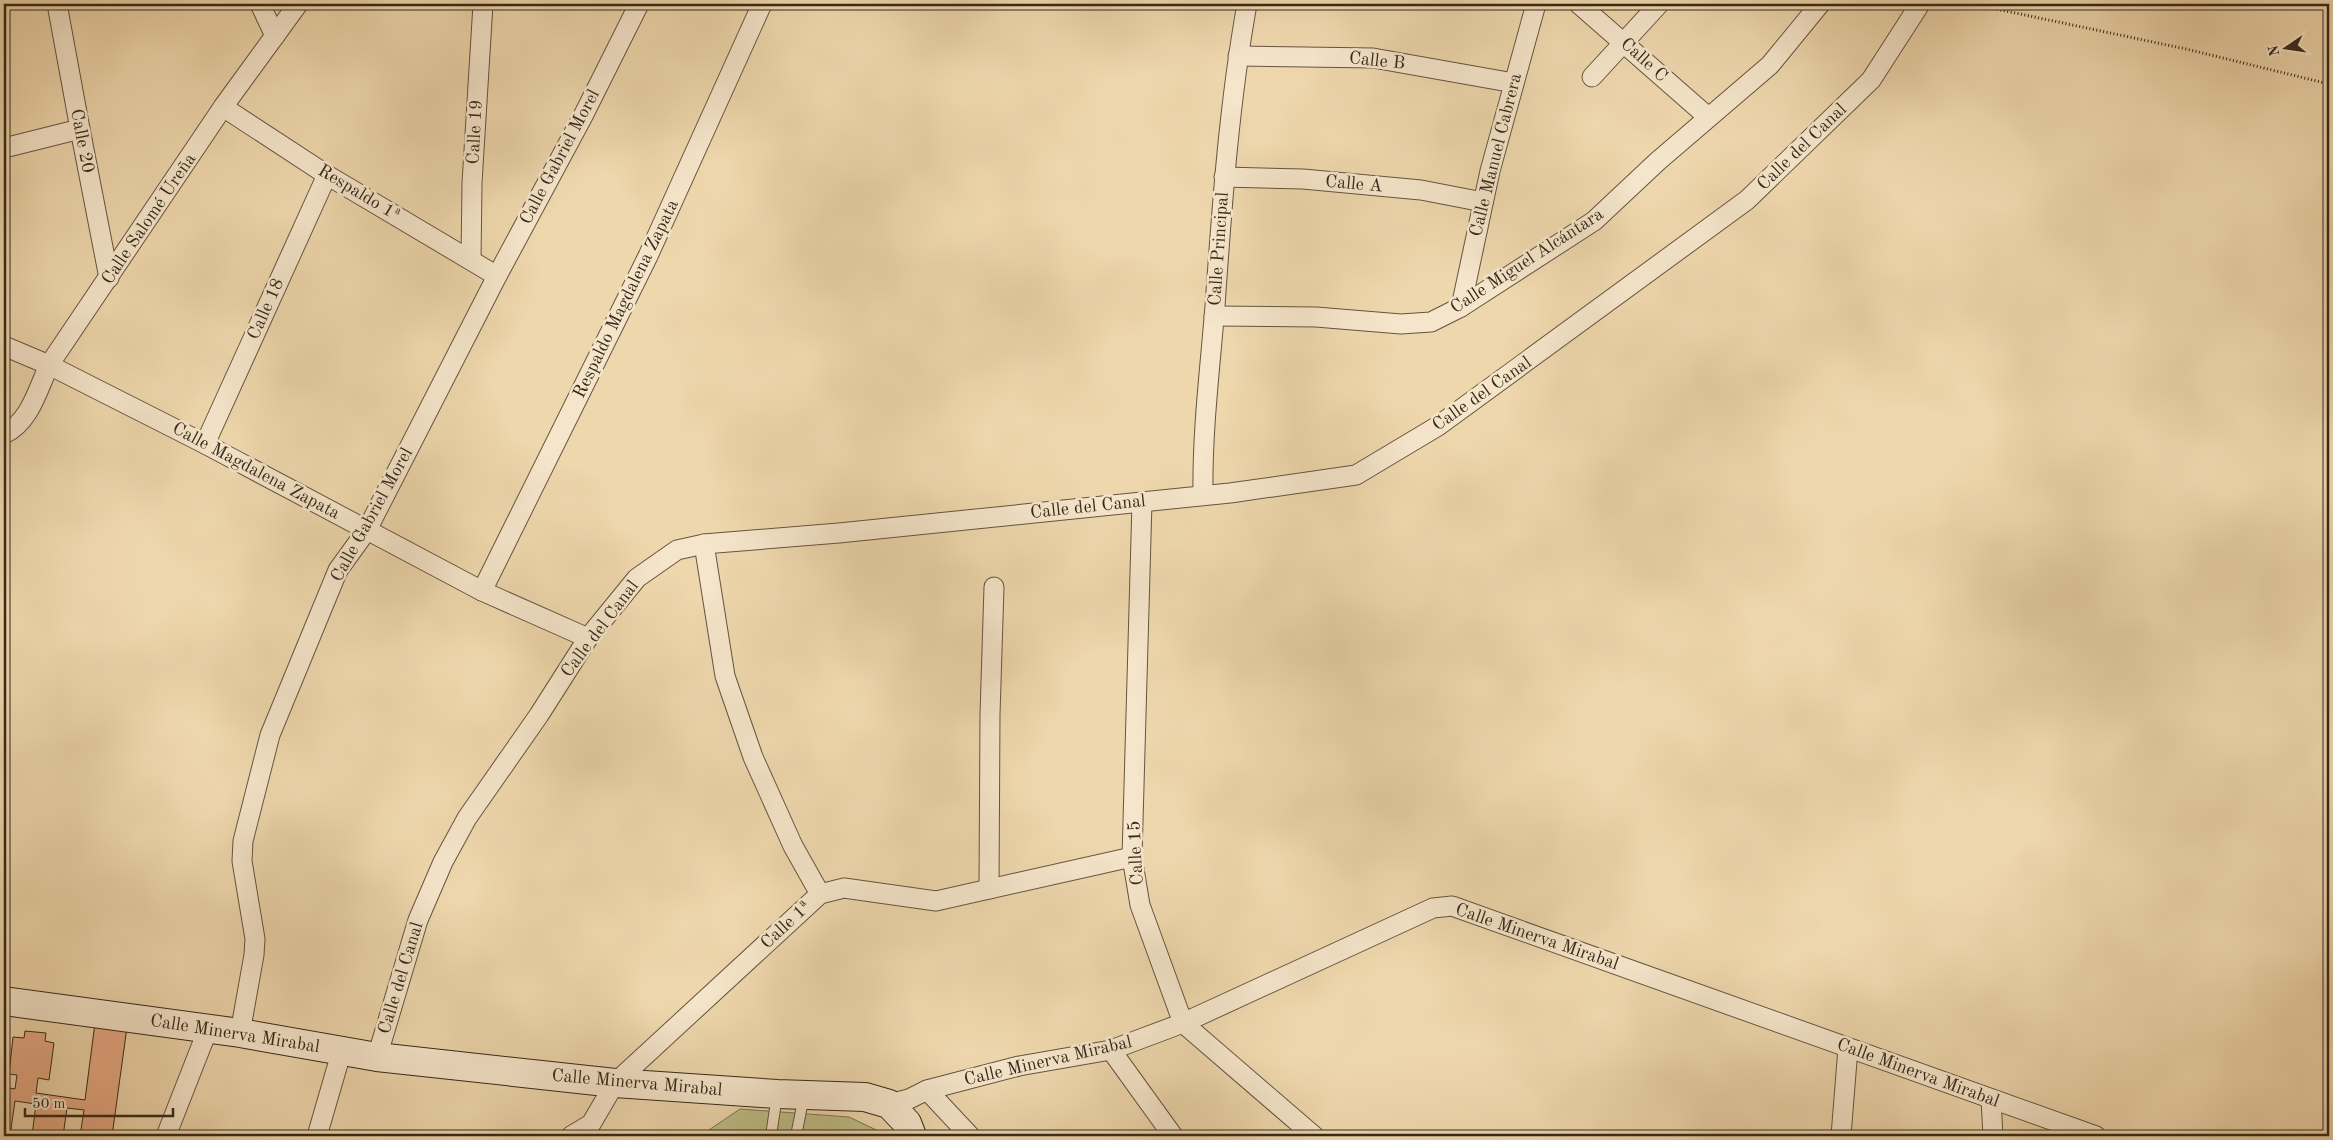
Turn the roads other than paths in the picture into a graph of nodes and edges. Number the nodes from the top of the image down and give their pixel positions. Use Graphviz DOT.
graph roads {
  1 [pos="57,4"];
  2 [pos="260,4"];
  3 [pos="298,4"];
  4 [pos="483,4"];
  5 [pos="639,4"];
  6 [pos="762,4"];
  7 [pos="1247,4"];
  8 [pos="1536,4"];
  9 [pos="1578,4"];
  10 [pos="1659,4"];
  11 [pos="1820,4"];
  12 [pos="1920,4"];
  13 [pos="275,36"];
  14 [pos="1624,42"];
  15 [pos="1238,56"];
  16 [pos="1592,76"];
  17 [pos="1514,83"];
  18 [pos="224,107"];
  19 [pos="1708,117"];
  20 [pos="80,130"];
  21 [pos="4,148"];
  22 [pos="327,174"];
  23 [pos="1224,177"];
  24 [pos="1483,202"];
  25 [pos="471,260"];
  26 [pos="497,276"];
  27 [pos="109,278"];
  28 [pos="1461,307"];
  29 [pos="1214,316"];
  30 [pos="4,346"];
  31 [pos="49,365"];
  32 [pos="4,434"];
  33 [pos="205,444"];
  34 [pos="1203,496"];
  35 [pos="1142,502"];
  36 [pos="367,530"];
  37 [pos="704,544"];
  38 [pos="994,587"];
  39 [pos="482,591"];
  40 [pos="588,638"];
  41 [pos="1132,857"];
  42 [pos="989,889"];
  43 [pos="820,894"];
  44 [pos="4,1001"];
  45 [pos="1183,1023"];
  46 [pos="208,1029"];
  47 [pos="240,1033"];
  48 [pos="1848,1048"];
  49 [pos="342,1050"];
  50 [pos="1111,1050"];
  51 [pos="377,1056"];
  52 [pos="615,1083"];
  53 [pos="927,1090"];
  54 [pos="777,1094"];
  55 [pos="804,1095"];
  56 [pos="1991,1099"];
  57 [pos="889,1104"];
  58 [pos="166,1136"];
  59 [pos="317,1136"];
  60 [pos="571,1136"];
  61 [pos="771,1136"];
  62 [pos="796,1136"];
  63 [pos="912,1136"];
  64 [pos="970,1136"];
  65 [pos="1173,1136"];
  66 [pos="1314,1136"];
  67 [pos="1841,1136"];
  68 [pos="1993,1136"];
  69 [pos="2096,1136"];
  1 -- 20 [label="street, Calle 20"];
  2 -- 13 [label="street"];
  3 -- 13 [label="street, Calle Salomé Ureña"];
  4 -- 25 [label="street, Calle 19"];
  5 -- 26 [label="street, Calle Gabriel Morel"];
  6 -- 39 [label="street, Respaldo Magdalena Zapata"];
  7 -- 15 [label="street, Calle Principal"];
  8 -- 17 [label="street, Calle Manuel Cabrera"];
  9 -- 14 [label="street, Calle C"];
  10 -- 14 [label="street"];
  11 -- 19 [label="street, Calle Miguel Alcántara"];
  12 -- 34 [label="street, Calle del Canal"];
  13 -- 18 [label="street, Calle Salomé Ureña"];
  14 -- 16 [label="street"];
  14 -- 19 [label="street, Calle C"];
  15 -- 17 [label="street, Calle B"];
  15 -- 23 [label="street, Calle Principal"];
  17 -- 24 [label="street, Calle Manuel Cabrera"];
  18 -- 22 [label="street, Respaldo 1ª"];
  18 -- 27 [label="street, Calle Salomé Ureña"];
  19 -- 28 [label="street, Calle Miguel Alcántara"];
  20 -- 21 [label="street"];
  20 -- 27 [label="street, Calle 20"];
  22 -- 25 [label="street, Respaldo 1ª"];
  22 -- 33 [label="street, Calle 18"];
  23 -- 24 [label="street, Calle A"];
  23 -- 29 [label="street, Calle Principal"];
  24 -- 28 [label="street, Calle Manuel Cabrera"];
  25 -- 26 [label="street, Respaldo 1ª"];
  26 -- 36 [label="street, Calle Gabriel Morel"];
  27 -- 31 [label="street, Calle Salomé Ureña"];
  28 -- 29 [label="street, Calle Miguel Alcántara"];
  29 -- 34 [label="street, Calle Principal"];
  30 -- 31 [label="street, Calle Magdalena Zapata"];
  31 -- 32 [label="street, Calle Salomé Ureña"];
  31 -- 33 [label="street, Calle Magdalena Zapata"];
  33 -- 36 [label="street, Calle Magdalena Zapata"];
  34 -- 35 [label="street, Calle del Canal"];
  35 -- 37 [label="street, Calle del Canal"];
  35 -- 41 [label="street, Calle 15"];
  36 -- 39 [label="street, Calle Magdalena Zapata"];
  36 -- 47 [label="street, Calle Gabriel Morel"];
  37 -- 40 [label="street, Calle del Canal"];
  37 -- 43 [label="street"];
  38 -- 42 [label="street"];
  39 -- 40 [label="street, Calle Magdalena Zapata"];
  40 -- 51 [label="street, Calle del Canal"];
  41 -- 42 [label="street, Calle 1ª"];
  41 -- 45 [label="street, Calle 15"];
  42 -- 43 [label="street, Calle 1ª"];
  43 -- 52 [label="street, Calle 1ª"];
  44 -- 46 [label="street, Calle Minerva Mirabal"];
  45 -- 48 [label="street, Calle Minerva Mirabal"];
  45 -- 50 [label="street, Calle Minerva Mirabal"];
  45 -- 66 [label="street, Calle 15"];
  46 -- 47 [label="street, Calle Minerva Mirabal"];
  46 -- 58 [label="street"];
  47 -- 49 [label="street, Calle Minerva Mirabal"];
  48 -- 56 [label="street, Calle Minerva Mirabal"];
  48 -- 67 [label="street"];
  49 -- 51 [label="street, Calle Minerva Mirabal"];
  49 -- 59 [label="street"];
  50 -- 53 [label="street, Calle Minerva Mirabal"];
  50 -- 65 [label="street"];
  51 -- 52 [label="street, Calle Minerva Mirabal"];
  52 -- 54 [label="street, Calle Minerva Mirabal"];
  52 -- 60 [label="street, Calle 1ª"];
  53 -- 57 [label="street, Calle Minerva Mirabal"];
  53 -- 64 [label="street"];
  54 -- 55 [label="street, Calle Minerva Mirabal"];
  54 -- 61 [label="lane"];
  55 -- 57 [label="street, Calle Minerva Mirabal"];
  55 -- 62 [label="lane"];
  56 -- 68 [label="street"];
  56 -- 69 [label="street, Calle Minerva Mirabal"];
  57 -- 63 [label="street"];
}
